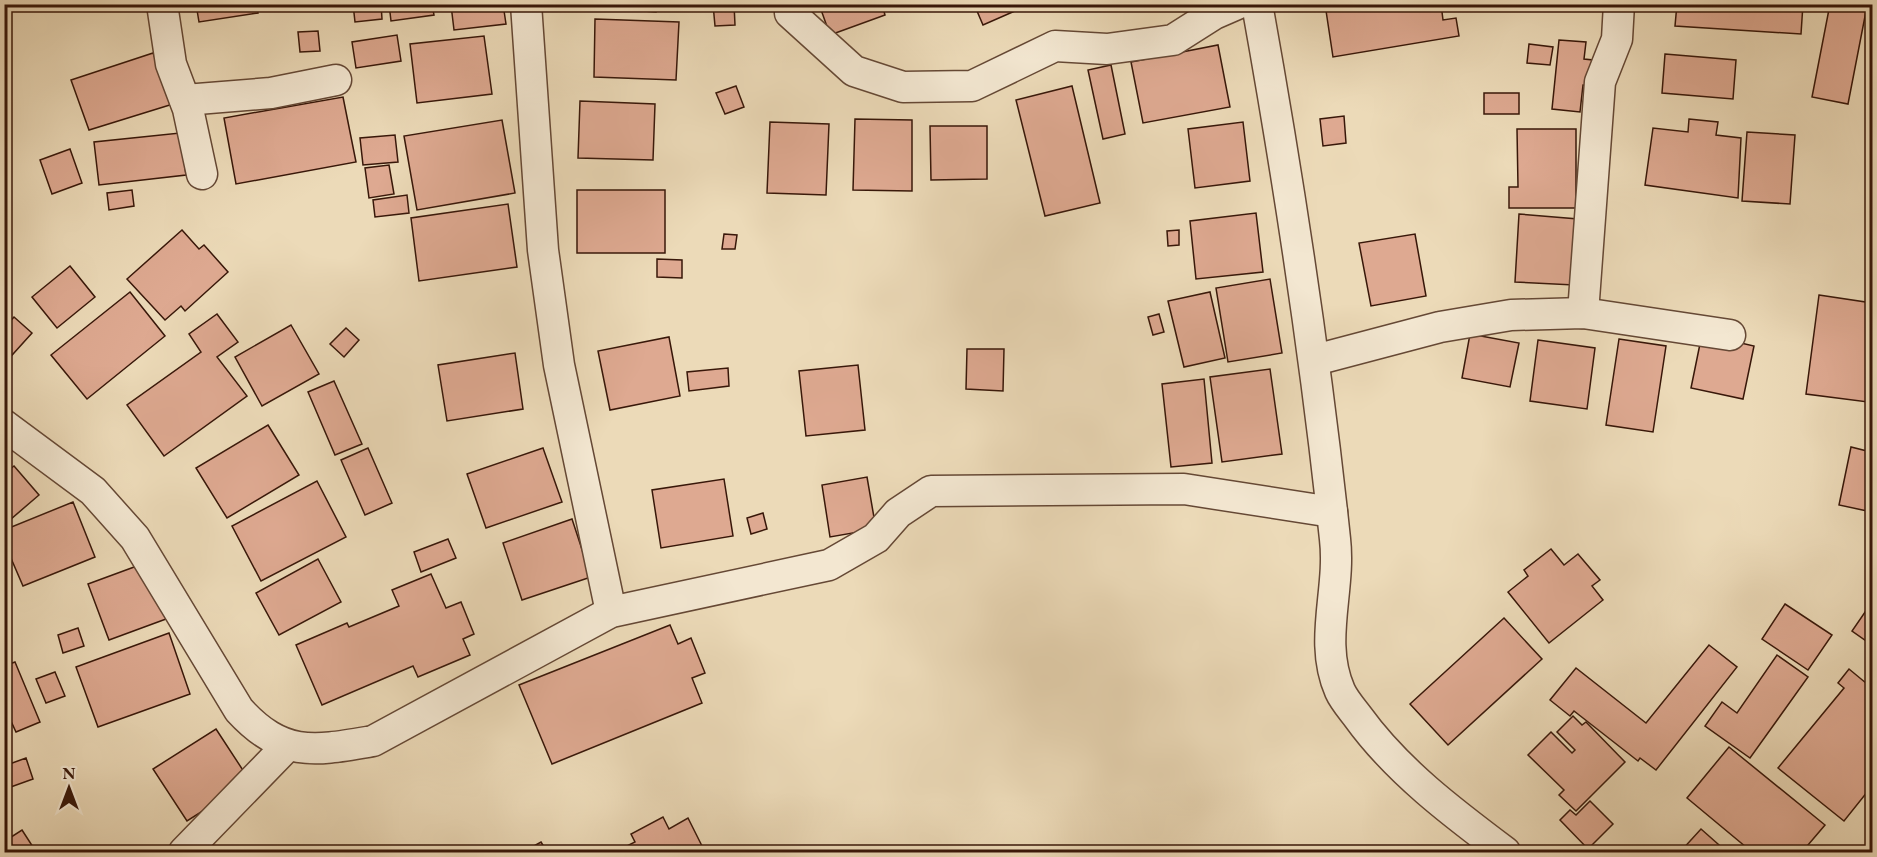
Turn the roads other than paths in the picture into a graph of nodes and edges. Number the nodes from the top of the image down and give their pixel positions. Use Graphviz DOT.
graph roads {
  1 [pos="162,4"];
  2 [pos="526,4"];
  3 [pos="1237,4"];
  4 [pos="1257,4"];
  5 [pos="1619,4"];
  6 [pos="790,13"];
  7 [pos="336,80"];
  8 [pos="185,100"];
  9 [pos="202,174"];
  10 [pos="1583,313"];
  11 [pos="1730,335"];
  12 [pos="1315,360"];
  13 [pos="4,425"];
  14 [pos="1332,512"];
  15 [pos="611,612"];
  16 [pos="287,746"];
  17 [pos="184,852"];
  18 [pos="1505,852"];
  1 -- 8 [label="street"];
  2 -- 15 [label="street"];
  3 -- 6 [label="street"];
  4 -- 12 [label="street"];
  5 -- 10 [label="street"];
  7 -- 8 [label="street"];
  8 -- 9 [label="street"];
  10 -- 11 [label="street"];
  10 -- 12 [label="street"];
  12 -- 14 [label="street"];
  13 -- 16 [label="street"];
  14 -- 15 [label="street"];
  14 -- 18 [label="street"];
  15 -- 16 [label="street"];
  16 -- 17 [label="street"];
}
